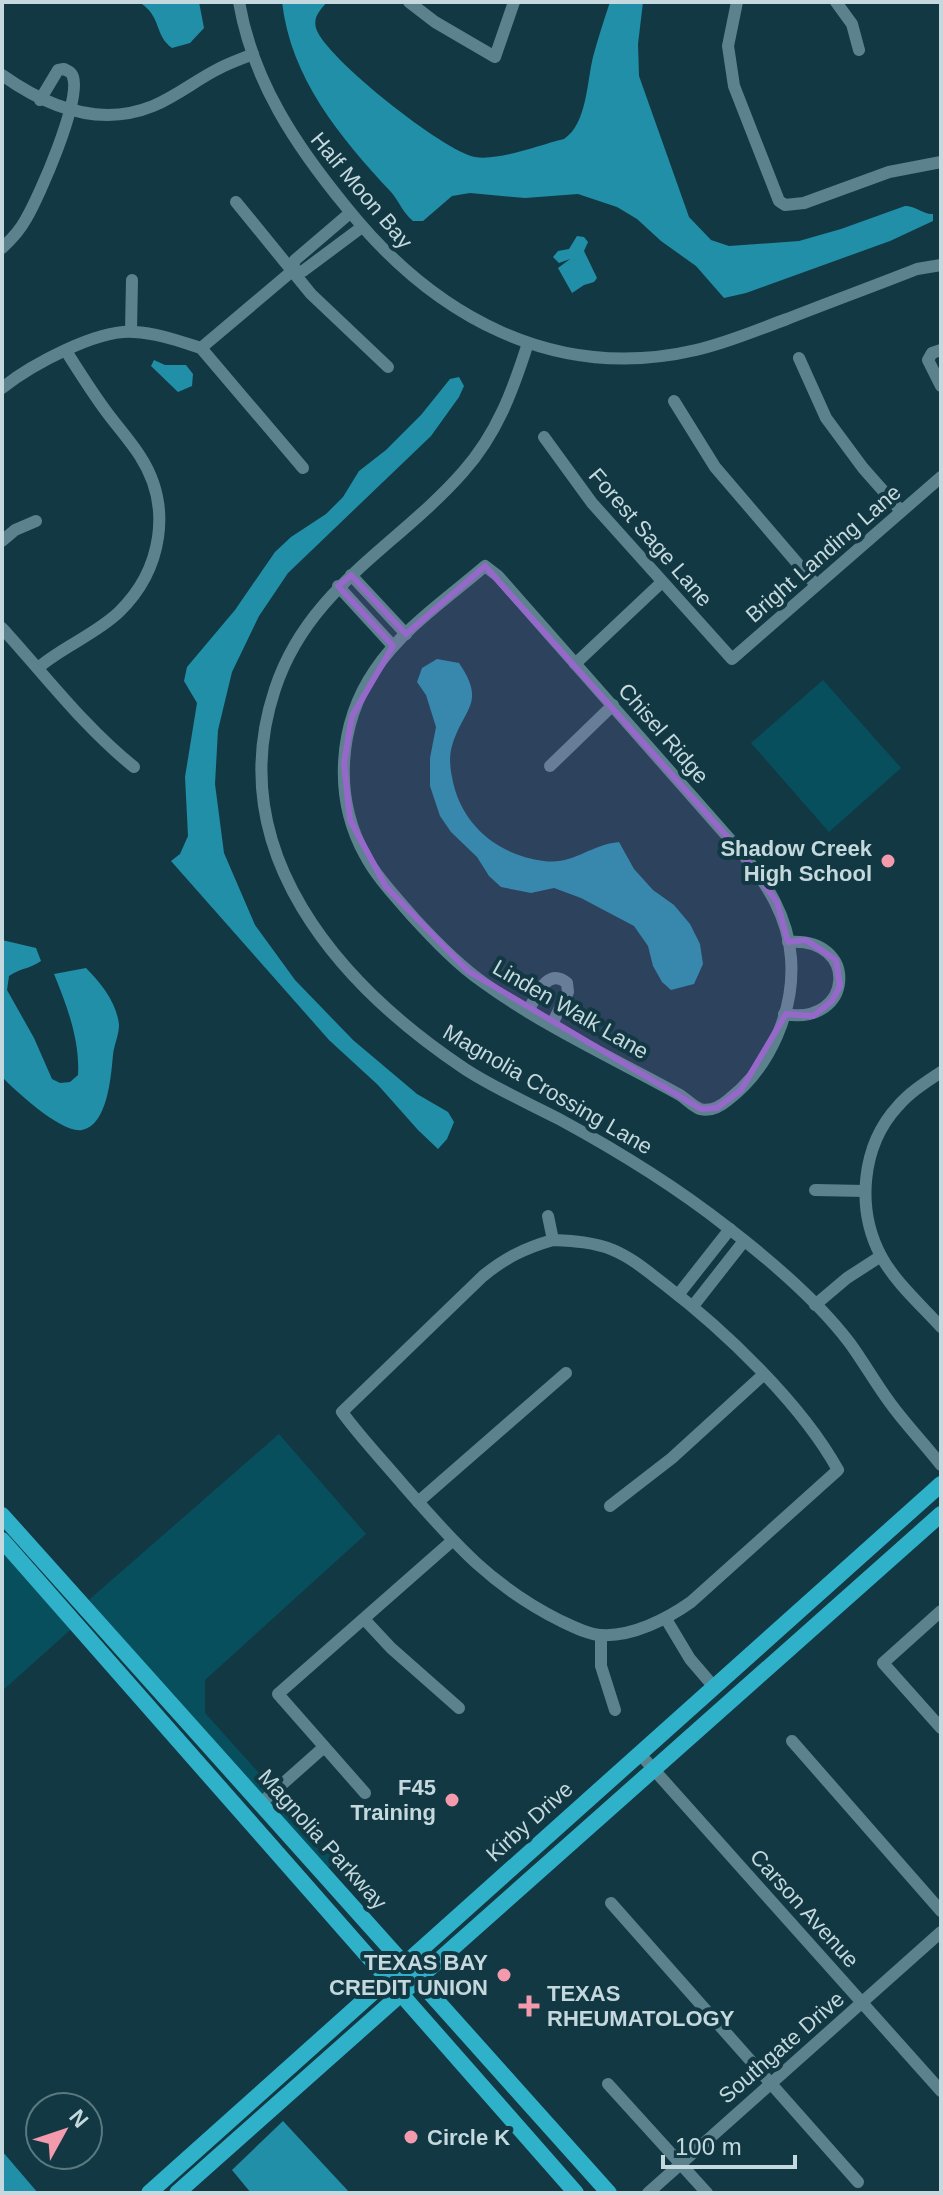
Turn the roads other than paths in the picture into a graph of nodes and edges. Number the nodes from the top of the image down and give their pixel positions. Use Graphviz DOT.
graph roads {
  1 [pos="239,2"];
  2 [pos="409,2"];
  3 [pos="514,2"];
  4 [pos="737,2"];
  5 [pos="836,2"];
  6 [pos="859,50"];
  7 [pos="253,54"];
  8 [pos="2,75"];
  9 [pos="40,100"];
  10 [pos="69,111"];
  11 [pos="941,162"];
  12 [pos="236,202"];
  13 [pos="350,213"];
  14 [pos="362,227"];
  15 [pos="2,248"];
  16 [pos="941,265"];
  17 [pos="291,272"];
  18 [pos="132,280"];
  19 [pos="131,331"];
  20 [pos="528,343"];
  21 [pos="201,348"];
  22 [pos="66,351"];
  23 [pos="937,351"];
  24 [pos="799,358"];
  25 [pos="388,367"];
  26 [pos="941,386"];
  27 [pos="2,388"];
  28 [pos="674,401"];
  29 [pos="544,437"];
  30 [pos="303,468"];
  31 [pos="941,477"];
  32 [pos="901,511"];
  33 [pos="36,521"];
  34 [pos="2,541"];
  35 [pos="485,566"];
  36 [pos="351,575"];
  37 [pos="662,582"];
  38 [pos="816,585"];
  39 [pos="338,586"];
  40 [pos="2,628"];
  41 [pos="406,634"];
  42 [pos="393,646"];
  43 [pos="732,659"];
  44 [pos="575,664"];
  45 [pos="39,667"];
  46 [pos="613,705"];
  47 [pos="550,766"];
  48 [pos="134,767"];
  49 [pos="788,942"];
  50 [pos="528,1011"];
  51 [pos="784,1014"];
  52 [pos="552,1024"];
  53 [pos="941,1072"];
  54 [pos="717,1108"];
  55 [pos="815,1190"];
  56 [pos="865,1191"];
  57 [pos="548,1216"];
  58 [pos="730,1229"];
  59 [pos="553,1240"];
  60 [pos="744,1241"];
  61 [pos="881,1256"];
  62 [pos="678,1295"];
  63 [pos="815,1305"];
  64 [pos="693,1306"];
  65 [pos="941,1327"];
  66 [pos="566,1373"];
  67 [pos="763,1375"];
  68 [pos="941,1465"];
  69 [pos="941,1484"];
  70 [pos="418,1502"];
  71 [pos="610,1506"];
  72 [pos="941,1514"];
  73 [pos="2,1515"];
  74 [pos="2,1540"];
  75 [pos="452,1541"];
  76 [pos="941,1611"];
  77 [pos="364,1619"];
  78 [pos="666,1619"];
  79 [pos="601,1635"];
  80 [pos="714,1687"];
  81 [pos="459,1708"];
  82 [pos="615,1710"];
  83 [pos="168,1728"];
  84 [pos="941,1728"];
  85 [pos="792,1741"];
  86 [pos="323,1748"];
  87 [pos="639,1753"];
  88 [pos="653,1768"];
  89 [pos="365,1793"];
  90 [pos="261,1803"];
  91 [pos="552,1830"];
  92 [pos="484,1891"];
  93 [pos="506,1900"];
  94 [pos="611,1903"];
  95 [pos="941,1911"];
  96 [pos="941,1932"];
  97 [pos="446,1954"];
  98 [pos="404,1963"];
  99 [pos="387,1978"];
  100 [pos="418,1979"];
  101 [pos="401,1994"];
  102 [pos="863,2003"];
  103 [pos="500,2073"];
  104 [pos="772,2082"];
  105 [pos="608,2084"];
  106 [pos="483,2087"];
  107 [pos="941,2091"];
  108 [pos="680,2163"];
  109 [pos="172,2172"];
  110 [pos="858,2182"];
  111 [pos="181,2190"];
  112 [pos="149,2193"];
  113 [pos="576,2193"];
  114 [pos="609,2193"];
  115 [pos="648,2193"];
  116 [pos="707,2193"];
  1 -- 7 [label="street, Half Moon Bay"];
  2 -- 3 [label="street"];
  4 -- 11 [label="street"];
  5 -- 6 [label="street"];
  7 -- 10 [label="street"];
  7 -- 13 [label="street, Half Moon Bay"];
  8 -- 9 [label="street"];
  9 -- 10 [label="street"];
  9 -- 10 [label="street"];
  10 -- 15 [label="street"];
  12 -- 17 [label="street"];
  13 -- 14 [label="street, Half Moon Bay"];
  13 -- 17 [label="street"];
  14 -- 17 [label="street"];
  14 -- 20 [label="street, Half Moon Bay"];
  16 -- 20 [label="street, Half Moon Bay"];
  17 -- 21 [label="street"];
  17 -- 25 [label="street"];
  18 -- 19 [label="street"];
  19 -- 21 [label="street"];
  19 -- 22 [label="street"];
  20 -- 36 [label="street, Magnolia Crossing Lane"];
  21 -- 30 [label="street"];
  22 -- 27 [label="street"];
  22 -- 45 [label="street"];
  23 -- 26 [label="street"];
  24 -- 32 [label="street"];
  28 -- 38 [label="street"];
  29 -- 37 [label="street, Forest Sage Lane"];
  31 -- 32 [label="street, Bright Landing Lane"];
  32 -- 38 [label="street, Bright Landing Lane"];
  33 -- 34 [label="street"];
  35 -- 41 [label="street, Linden Walk Lane"];
  35 -- 44 [label="street, Chisel Ridge"];
  36 -- 39 [label="street, Magnolia Crossing Lane"];
  36 -- 41 [label="street"];
  37 -- 43 [label="street, Forest Sage Lane"];
  37 -- 44 [label="street"];
  38 -- 43 [label="street, Bright Landing Lane"];
  39 -- 42 [label="street"];
  39 -- 58 [label="street, Magnolia Crossing Lane"];
  40 -- 45 [label="street"];
  41 -- 42 [label="street, Linden Walk Lane"];
  42 -- 50 [label="street, Linden Walk Lane"];
  44 -- 46 [label="street, Chisel Ridge"];
  45 -- 48 [label="street"];
  46 -- 47 [label="street"];
  46 -- 49 [label="street, Chisel Ridge"];
  49 -- 51 [label="street, Chisel Ridge"];
  49 -- 51 [label="street"];
  50 -- 52 [label="street, Linden Walk Lane"];
  50 -- 52 [label="street"];
  51 -- 54 [label="street, Chisel Ridge"];
  52 -- 54 [label="street, Linden Walk Lane"];
  53 -- 56 [label="street"];
  55 -- 56 [label="street"];
  56 -- 61 [label="street"];
  57 -- 59 [label="street"];
  58 -- 60 [label="street, Magnolia Crossing Lane"];
  58 -- 62 [label="street"];
  59 -- 62 [label="street"];
  59 -- 70 [label="street"];
  60 -- 63 [label="street, Magnolia Crossing Lane"];
  60 -- 64 [label="street"];
  61 -- 63 [label="street"];
  61 -- 65 [label="street"];
  62 -- 64 [label="street"];
  63 -- 68 [label="street, Magnolia Crossing Lane"];
  64 -- 67 [label="street"];
  66 -- 70 [label="street"];
  67 -- 71 [label="street"];
  67 -- 78 [label="street"];
  69 -- 80 [label="main road, Kirby Drive"];
  70 -- 75 [label="street"];
  72 -- 88 [label="main road, Kirby Drive"];
  73 -- 90 [label="main road, Magnolia Parkway"];
  74 -- 83 [label="main road, Magnolia Parkway"];
  75 -- 77 [label="street"];
  75 -- 79 [label="street"];
  76 -- 84 [label="street"];
  77 -- 81 [label="street"];
  77 -- 86 [label="street"];
  78 -- 79 [label="street"];
  78 -- 80 [label="street"];
  79 -- 82 [label="street"];
  80 -- 87 [label="main road, Kirby Drive"];
  83 -- 90 [label="main road"];
  83 -- 99 [label="main road, Magnolia Parkway"];
  85 -- 95 [label="street"];
  86 -- 89 [label="street"];
  86 -- 90 [label="street"];
  87 -- 88 [label="street, Carson Avenue"];
  87 -- 91 [label="main road, Kirby Drive"];
  88 -- 93 [label="main road, Kirby Drive"];
  88 -- 102 [label="street, Carson Avenue"];
  90 -- 98 [label="main road, Magnolia Parkway"];
  91 -- 92 [label="main road, Kirby Drive"];
  91 -- 93 [label="main road"];
  92 -- 97 [label="main road"];
  92 -- 98 [label="main road, Kirby Drive"];
  93 -- 97 [label="main road, Kirby Drive"];
  94 -- 104 [label="street"];
  96 -- 102 [label="street, Southgate Drive"];
  97 -- 100 [label="main road, Kirby Drive"];
  98 -- 99 [label="main road, Kirby Drive"];
  98 -- 100 [label="main road, Magnolia Parkway"];
  99 -- 101 [label="main road, Magnolia Parkway"];
  99 -- 109 [label="main road, Kirby Drive"];
  100 -- 101 [label="main road, Kirby Drive"];
  100 -- 103 [label="main road, Magnolia Parkway"];
  101 -- 106 [label="main road, Magnolia Parkway"];
  101 -- 111 [label="main road, Kirby Drive"];
  102 -- 104 [label="street, Southgate Drive"];
  102 -- 107 [label="street, Carson Avenue"];
  103 -- 106 [label="street"];
  103 -- 114 [label="main road, Magnolia Parkway"];
  104 -- 108 [label="street, Southgate Drive"];
  104 -- 110 [label="street"];
  105 -- 108 [label="street"];
  106 -- 113 [label="main road, Magnolia Parkway"];
  108 -- 115 [label="street, Southgate Drive"];
  108 -- 116 [label="street"];
  109 -- 111 [label="main road"];
  109 -- 112 [label="main road, Kirby Drive"];
}
